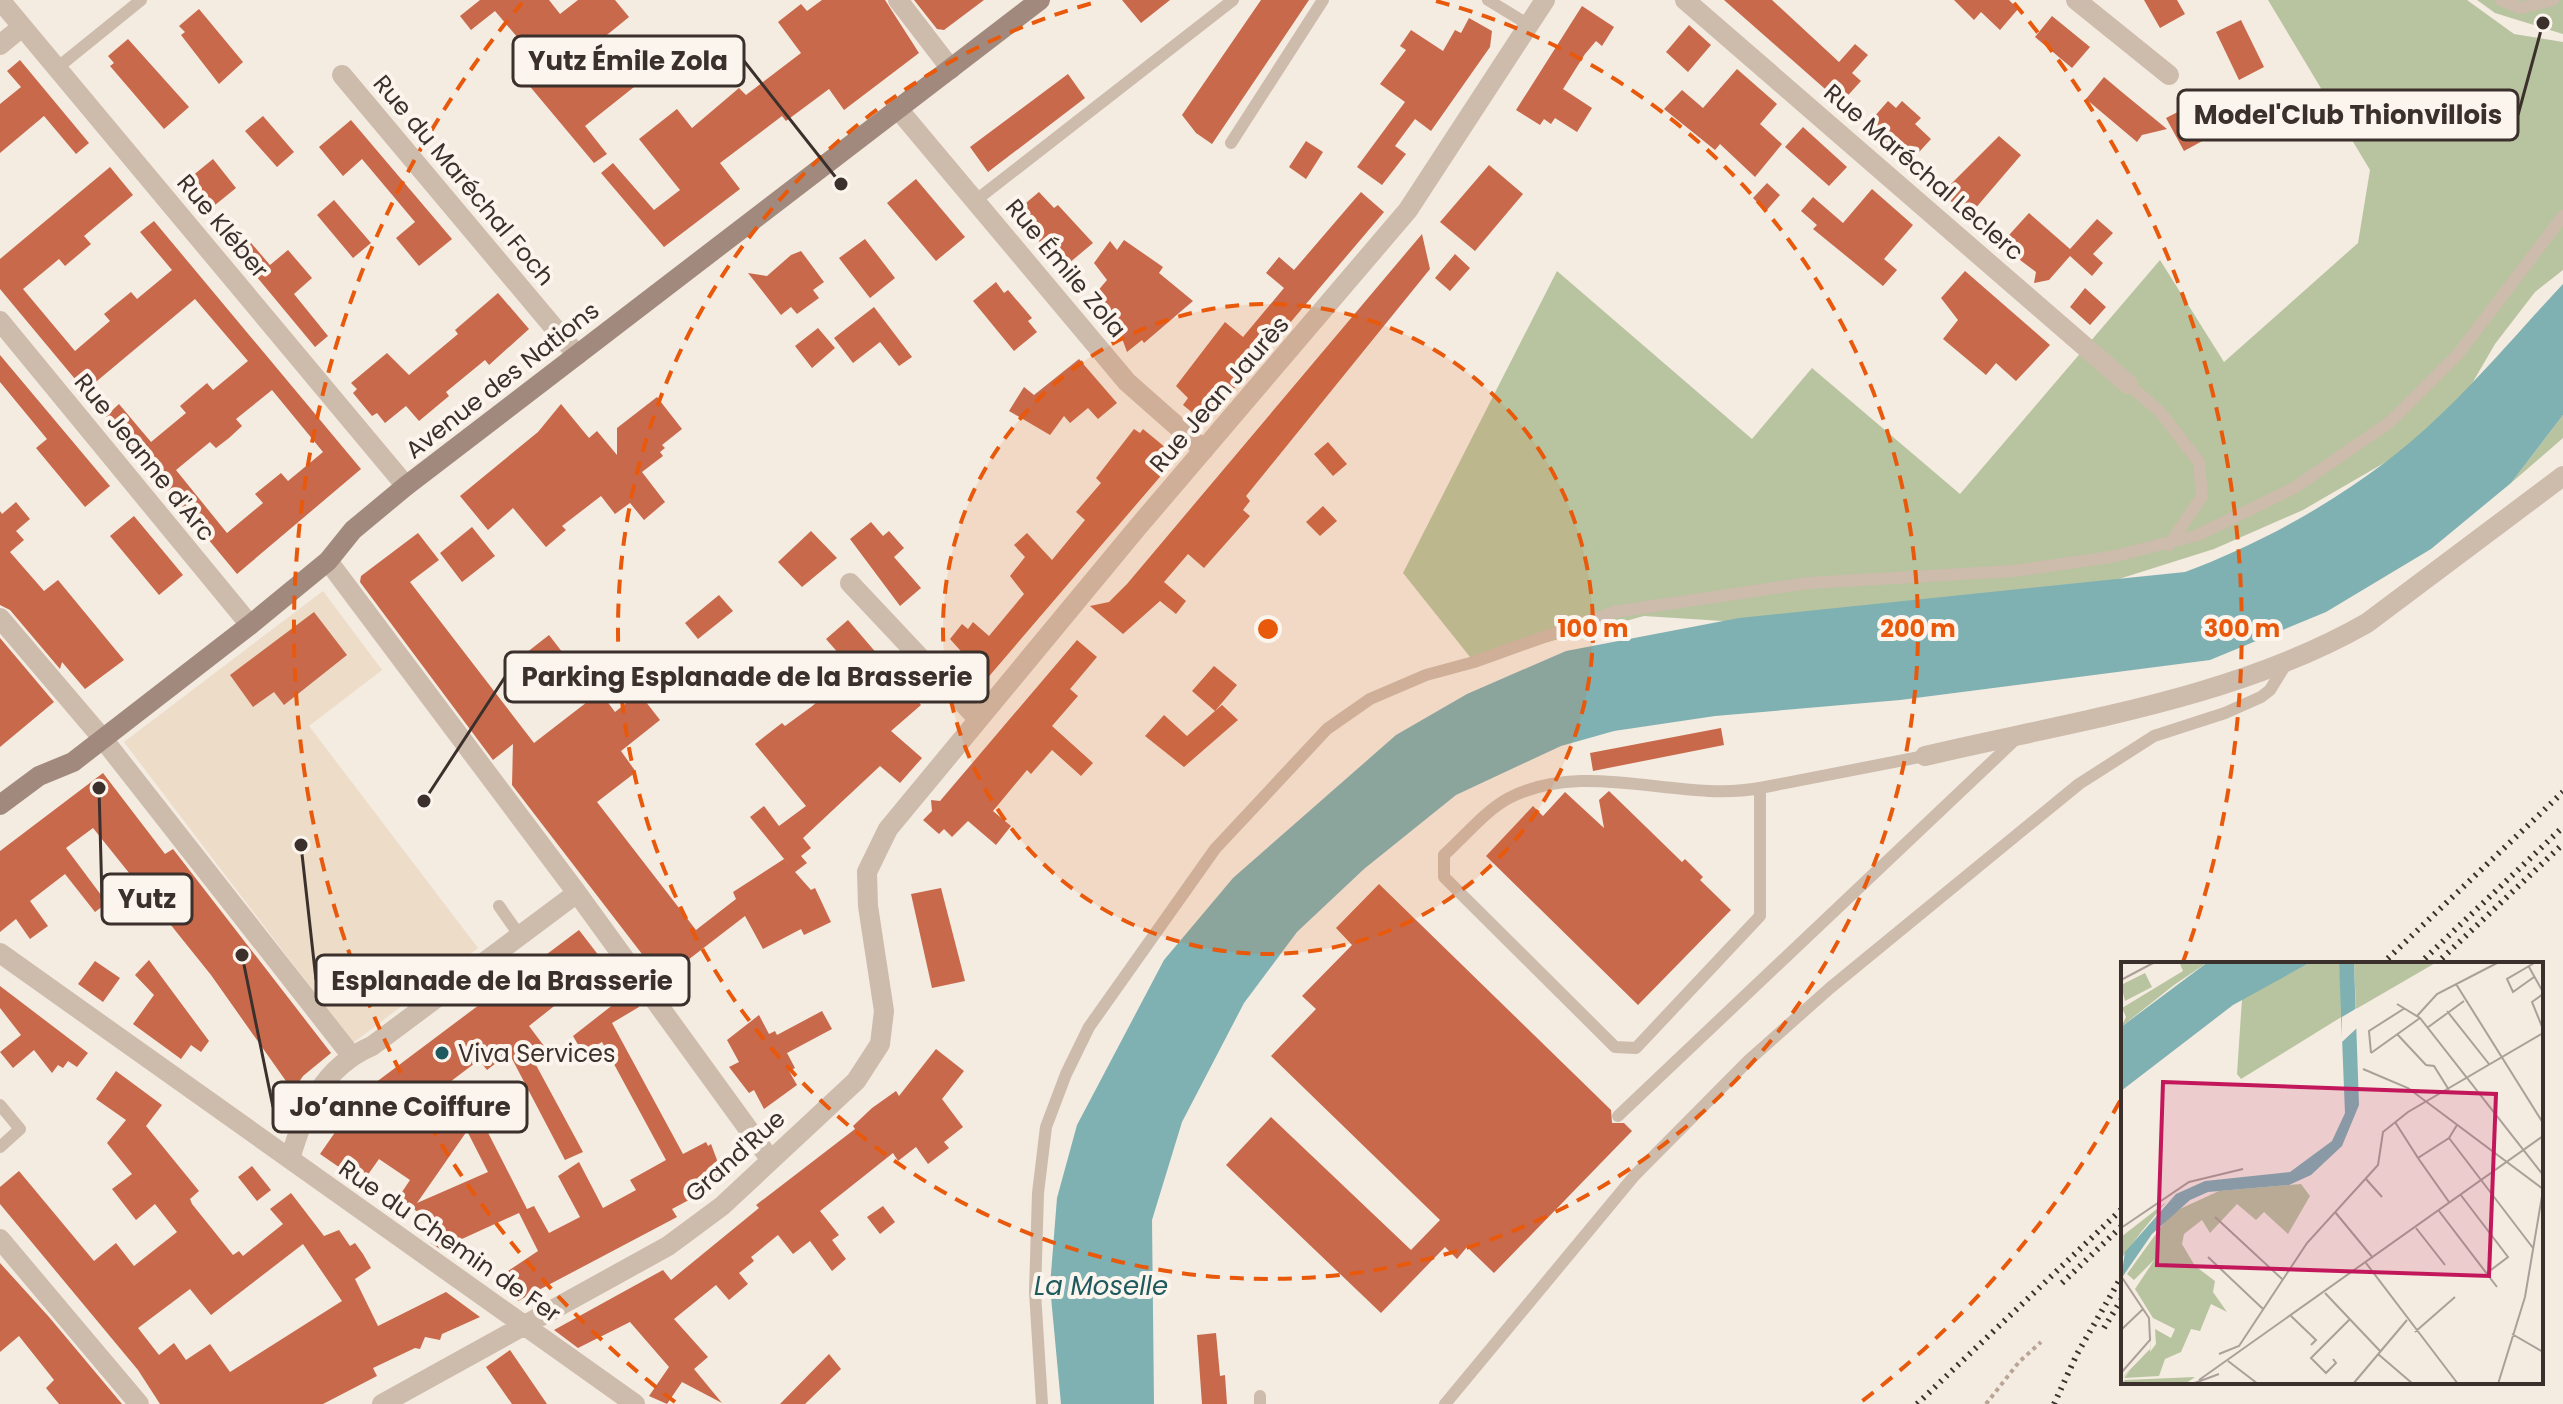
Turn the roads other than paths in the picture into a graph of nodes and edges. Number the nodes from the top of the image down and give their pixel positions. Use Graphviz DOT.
graph roads {
  1 [pos="0,0"];
  2 [pos="141,0"];
  3 [pos="898,0"];
  4 [pos="1040,0"];
  5 [pos="1233,0"];
  6 [pos="1323,0"];
  7 [pos="1488,0"];
  8 [pos="1545,0"];
  9 [pos="1685,0"];
  10 [pos="2076,0"];
  11 [pos="2501,0"];
  12 [pos="2553,0"];
  13 [pos="1529,25"];
  14 [pos="22,27"];
  15 [pos="0,45"];
  16 [pos="57,68"];
  17 [pos="951,69"];
  18 [pos="342,75"];
  19 [pos="2169,75"];
  20 [pos="898,109"];
  21 [pos="1231,143"];
  22 [pos="975,201"];
  23 [pos="2563,216"];
  24 [pos="0,321"];
  25 [pos="577,355"];
  26 [pos="2128,384"];
  27 [pos="1204,450"];
  28 [pos="2563,476"];
  29 [pos="406,486"];
  30 [pos="2169,545"];
  31 [pos="328,561"];
  32 [pos="850,583"];
  33 [pos="0,618"];
  34 [pos="250,625"];
  35 [pos="2288,661"];
  36 [pos="978,719"];
  37 [pos="2021,734"];
  38 [pos="103,739"];
  39 [pos="1925,756"];
  40 [pos="1760,788"];
  41 [pos="907,804"];
  42 [pos="0,805"];
  43 [pos="577,893"];
  44 [pos="499,906"];
  45 [pos="520,936"];
  46 [pos="0,953"];
  47 [pos="351,1055"];
  48 [pos="0,1105"];
  49 [pos="1618,1116"];
  50 [pos="0,1147"];
  51 [pos="290,1159"];
  52 [pos="770,1159"];
  53 [pos="0,1239"];
  54 [pos="523,1324"];
  55 [pos="139,1404"];
  56 [pos="382,1404"];
  57 [pos="635,1404"];
  58 [pos="1042,1404"];
  59 [pos="1445,1404"];
  1 -- 14 [label="street, Rue Kléber"];
  2 -- 16 [label="lane"];
  3 -- 17 [label="street"];
  4 -- 17 [label="main road, Avenue des Nations"];
  5 -- 22 [label="lane"];
  6 -- 21 [label="lane"];
  7 -- 13 [label="lane"];
  8 -- 13 [label="street, Rue Jean Jaurès"];
  9 -- 26 [label="street, Rue Maréchal Leclerc"];
  10 -- 19 [label="street"];
  11 -- 12 [label="lane"];
  13 -- 27 [label="street, Rue Jean Jaurès"];
  14 -- 15 [label="street"];
  14 -- 16 [label="street, Rue Kléber"];
  16 -- 29 [label="street, Rue Kléber"];
  17 -- 20 [label="main road, Avenue des Nations"];
  18 -- 25 [label="street, Rue du Maréchal Foch"];
  20 -- 22 [label="street, Rue Émile Zola"];
  20 -- 25 [label="main road, Avenue des Nations"];
  22 -- 27 [label="street, Rue Émile Zola"];
  23 -- 30 [label="lane"];
  24 -- 34 [label="street, Rue Jeanne d'Arc"];
  25 -- 29 [label="main road, Avenue des Nations"];
  26 -- 30 [label="lane"];
  27 -- 36 [label="street, Rue Jean Jaurès"];
  28 -- 35 [label="street"];
  29 -- 31 [label="main road, Avenue des Nations"];
  30 -- 58 [label="lane"];
  31 -- 34 [label="main road, Avenue des Nations"];
  31 -- 43 [label="street"];
  32 -- 36 [label="street"];
  33 -- 38 [label="street"];
  34 -- 38 [label="main road, Avenue des Nations"];
  35 -- 37 [label="street"];
  35 -- 59 [label="lane"];
  36 -- 41 [label="street, Rue Jean Jaurès"];
  37 -- 39 [label="street"];
  37 -- 49 [label="lane"];
  38 -- 42 [label="main road, Avenue des Nations"];
  38 -- 47 [label="street"];
  39 -- 40 [label="lane"];
  40 -- 40 [label="lane"];
  41 -- 52 [label="street, Grand'Rue"];
  43 -- 45 [label="street"];
  43 -- 52 [label="street"];
  44 -- 45 [label="lane"];
  45 -- 47 [label="street"];
  46 -- 51 [label="street, Rue du Chemin de Fer"];
  47 -- 51 [label="street"];
  48 -- 50 [label="lane"];
  51 -- 54 [label="street, Rue du Chemin de Fer"];
  52 -- 54 [label="street, Grand'Rue"];
  53 -- 55 [label="street"];
  54 -- 56 [label="street, Grand'Rue"];
  54 -- 57 [label="street, Rue du Chemin de Fer"];
}
